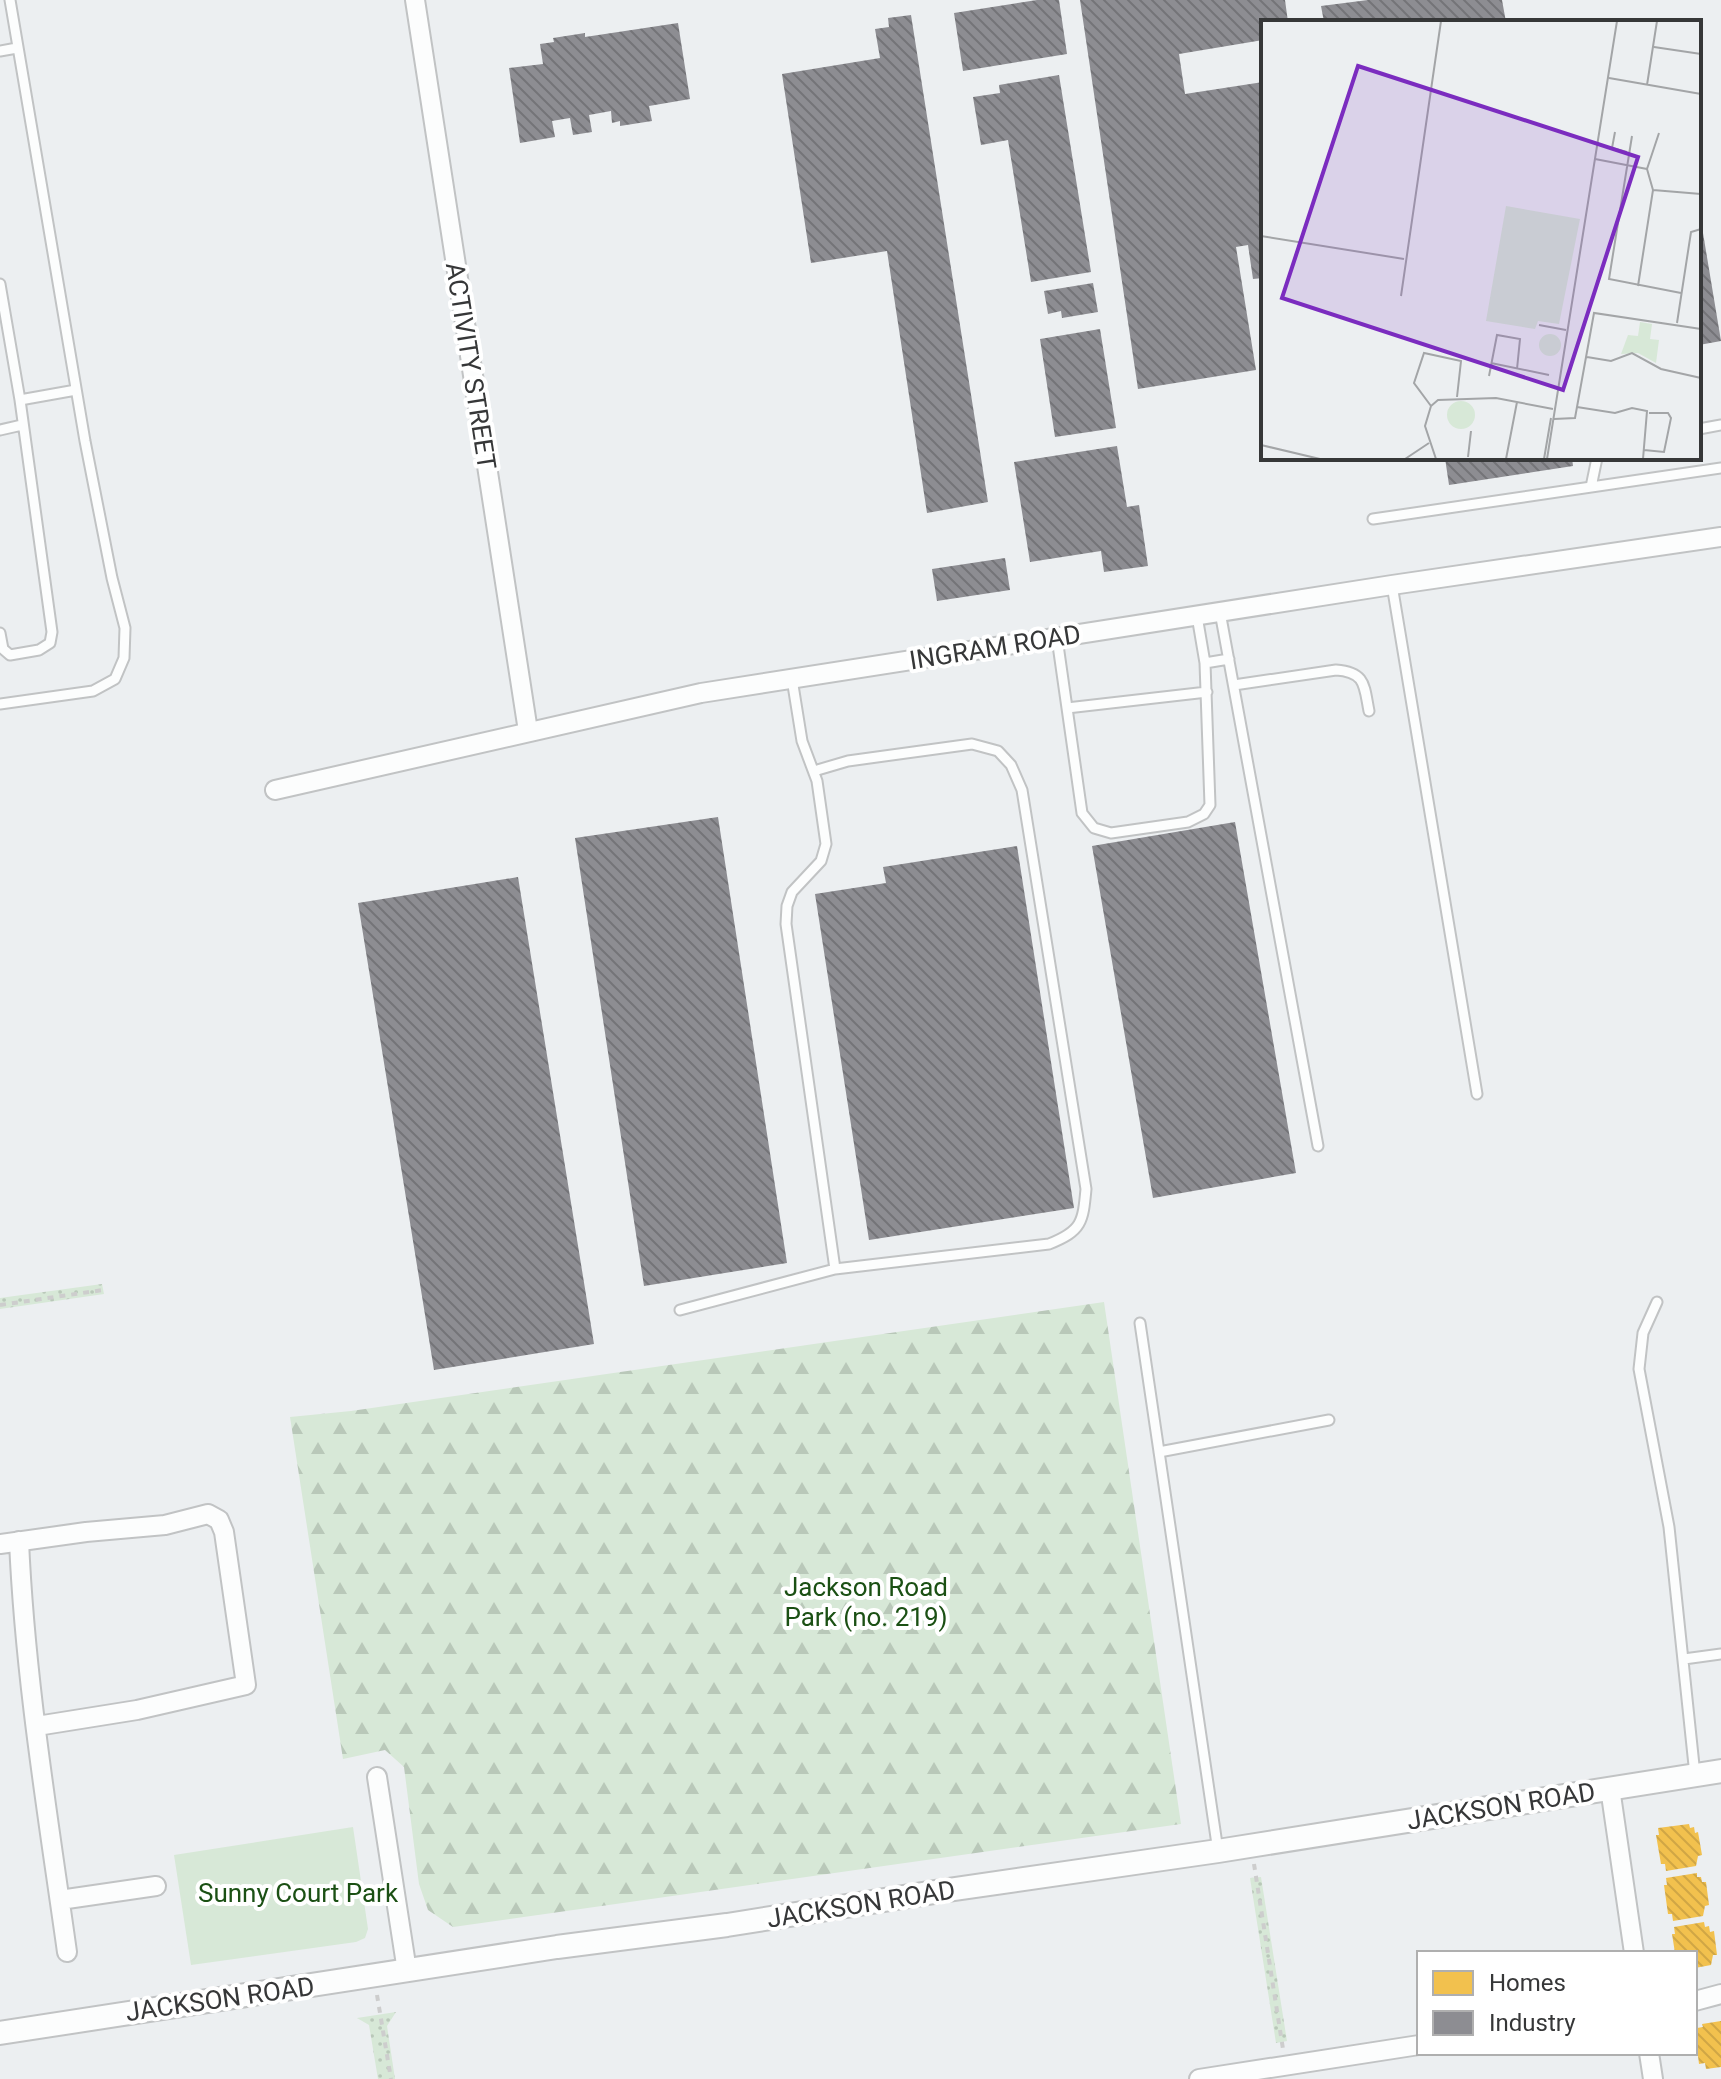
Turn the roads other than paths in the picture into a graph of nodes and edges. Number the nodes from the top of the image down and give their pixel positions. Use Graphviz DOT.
graph roads {
  1 [pos="10,0"];
  2 [pos="415,0"];
  3 [pos="17,48"];
  4 [pos="0,51"];
  5 [pos="0,284"];
  6 [pos="76,390"];
  7 [pos="20,400"];
  8 [pos="22,425"];
  9 [pos="1721,425"];
  10 [pos="1701,429"];
  11 [pos="0,430"];
  12 [pos="1597,460"];
  13 [pos="1721,468"];
  14 [pos="1591,487"];
  15 [pos="1373,519"];
  16 [pos="1721,537"];
  17 [pos="1392,585"];
  18 [pos="1220,612"];
  19 [pos="1197,616"];
  20 [pos="0,633"];
  21 [pos="1057,638"];
  22 [pos="1229,659"];
  23 [pos="1205,663"];
  24 [pos="792,679"];
  25 [pos="1234,685"];
  26 [pos="1207,692"];
  27 [pos="0,704"];
  28 [pos="1067,708"];
  29 [pos="1369,711"];
  30 [pos="528,731"];
  31 [pos="814,771"];
  32 [pos="275,790"];
  33 [pos="1477,1094"];
  34 [pos="1318,1146"];
  35 [pos="835,1269"];
  36 [pos="1657,1302"];
  37 [pos="680,1310"];
  38 [pos="1140,1323"];
  39 [pos="1329,1420"];
  40 [pos="1159,1452"];
  41 [pos="9,1543"];
  42 [pos="1721,1654"];
  43 [pos="1684,1659"];
  44 [pos="37,1726"];
  45 [pos="1721,1771"];
  46 [pos="1695,1775"];
  47 [pos="377,1777"];
  48 [pos="1610,1788"];
  49 [pos="1218,1851"];
  50 [pos="156,1886"];
  51 [pos="60,1900"];
  52 [pos="1634,1951"];
  53 [pos="67,1952"];
  54 [pos="407,1971"];
  55 [pos="1721,1994"];
  56 [pos="1697,2000"];
  57 [pos="0,2033"];
  58 [pos="1417,2045"];
  59 [pos="1649,2055"];
  60 [pos="1199,2079"];
  61 [pos="1653,2079"];
  1 -- 3 [label="lane"];
  2 -- 30 [label="street, ACTIVITY STREET"];
  3 -- 4 [label="lane"];
  3 -- 6 [label="lane"];
  5 -- 7 [label="lane"];
  6 -- 7 [label="lane"];
  6 -- 27 [label="lane"];
  7 -- 8 [label="lane"];
  8 -- 11 [label="lane"];
  8 -- 20 [label="lane"];
  9 -- 10 [label="lane"];
  12 -- 14 [label="lane"];
  13 -- 14 [label="lane"];
  14 -- 15 [label="lane"];
  16 -- 17 [label="street, INGRAM ROAD"];
  17 -- 18 [label="street, INGRAM ROAD"];
  17 -- 33 [label="lane"];
  18 -- 19 [label="street, INGRAM ROAD"];
  18 -- 22 [label="lane"];
  19 -- 21 [label="street, INGRAM ROAD"];
  19 -- 23 [label="lane"];
  21 -- 24 [label="street, INGRAM ROAD"];
  21 -- 28 [label="lane"];
  22 -- 23 [label="lane"];
  22 -- 25 [label="lane"];
  23 -- 26 [label="lane"];
  24 -- 30 [label="street, INGRAM ROAD"];
  24 -- 31 [label="lane"];
  25 -- 29 [label="lane"];
  25 -- 34 [label="lane"];
  26 -- 28 [label="lane"];
  26 -- 28 [label="lane"];
  30 -- 32 [label="street, INGRAM ROAD"];
  31 -- 35 [label="lane"];
  31 -- 35 [label="lane"];
  35 -- 37 [label="lane"];
  36 -- 43 [label="lane"];
  38 -- 40 [label="lane"];
  39 -- 40 [label="lane"];
  40 -- 49 [label="lane"];
  41 -- 44 [label="street"];
  41 -- 44 [label="street"];
  42 -- 43 [label="lane"];
  43 -- 46 [label="lane"];
  44 -- 51 [label="street"];
  45 -- 46 [label="street, JACKSON ROAD"];
  46 -- 48 [label="street, JACKSON ROAD"];
  47 -- 54 [label="street"];
  48 -- 49 [label="street, JACKSON ROAD"];
  48 -- 52 [label="street"];
  49 -- 54 [label="street, JACKSON ROAD"];
  50 -- 51 [label="street"];
  51 -- 53 [label="street"];
  54 -- 57 [label="street, JACKSON ROAD"];
  55 -- 56 [label="street"];
  58 -- 60 [label="street"];
  59 -- 61 [label="street"];
}
